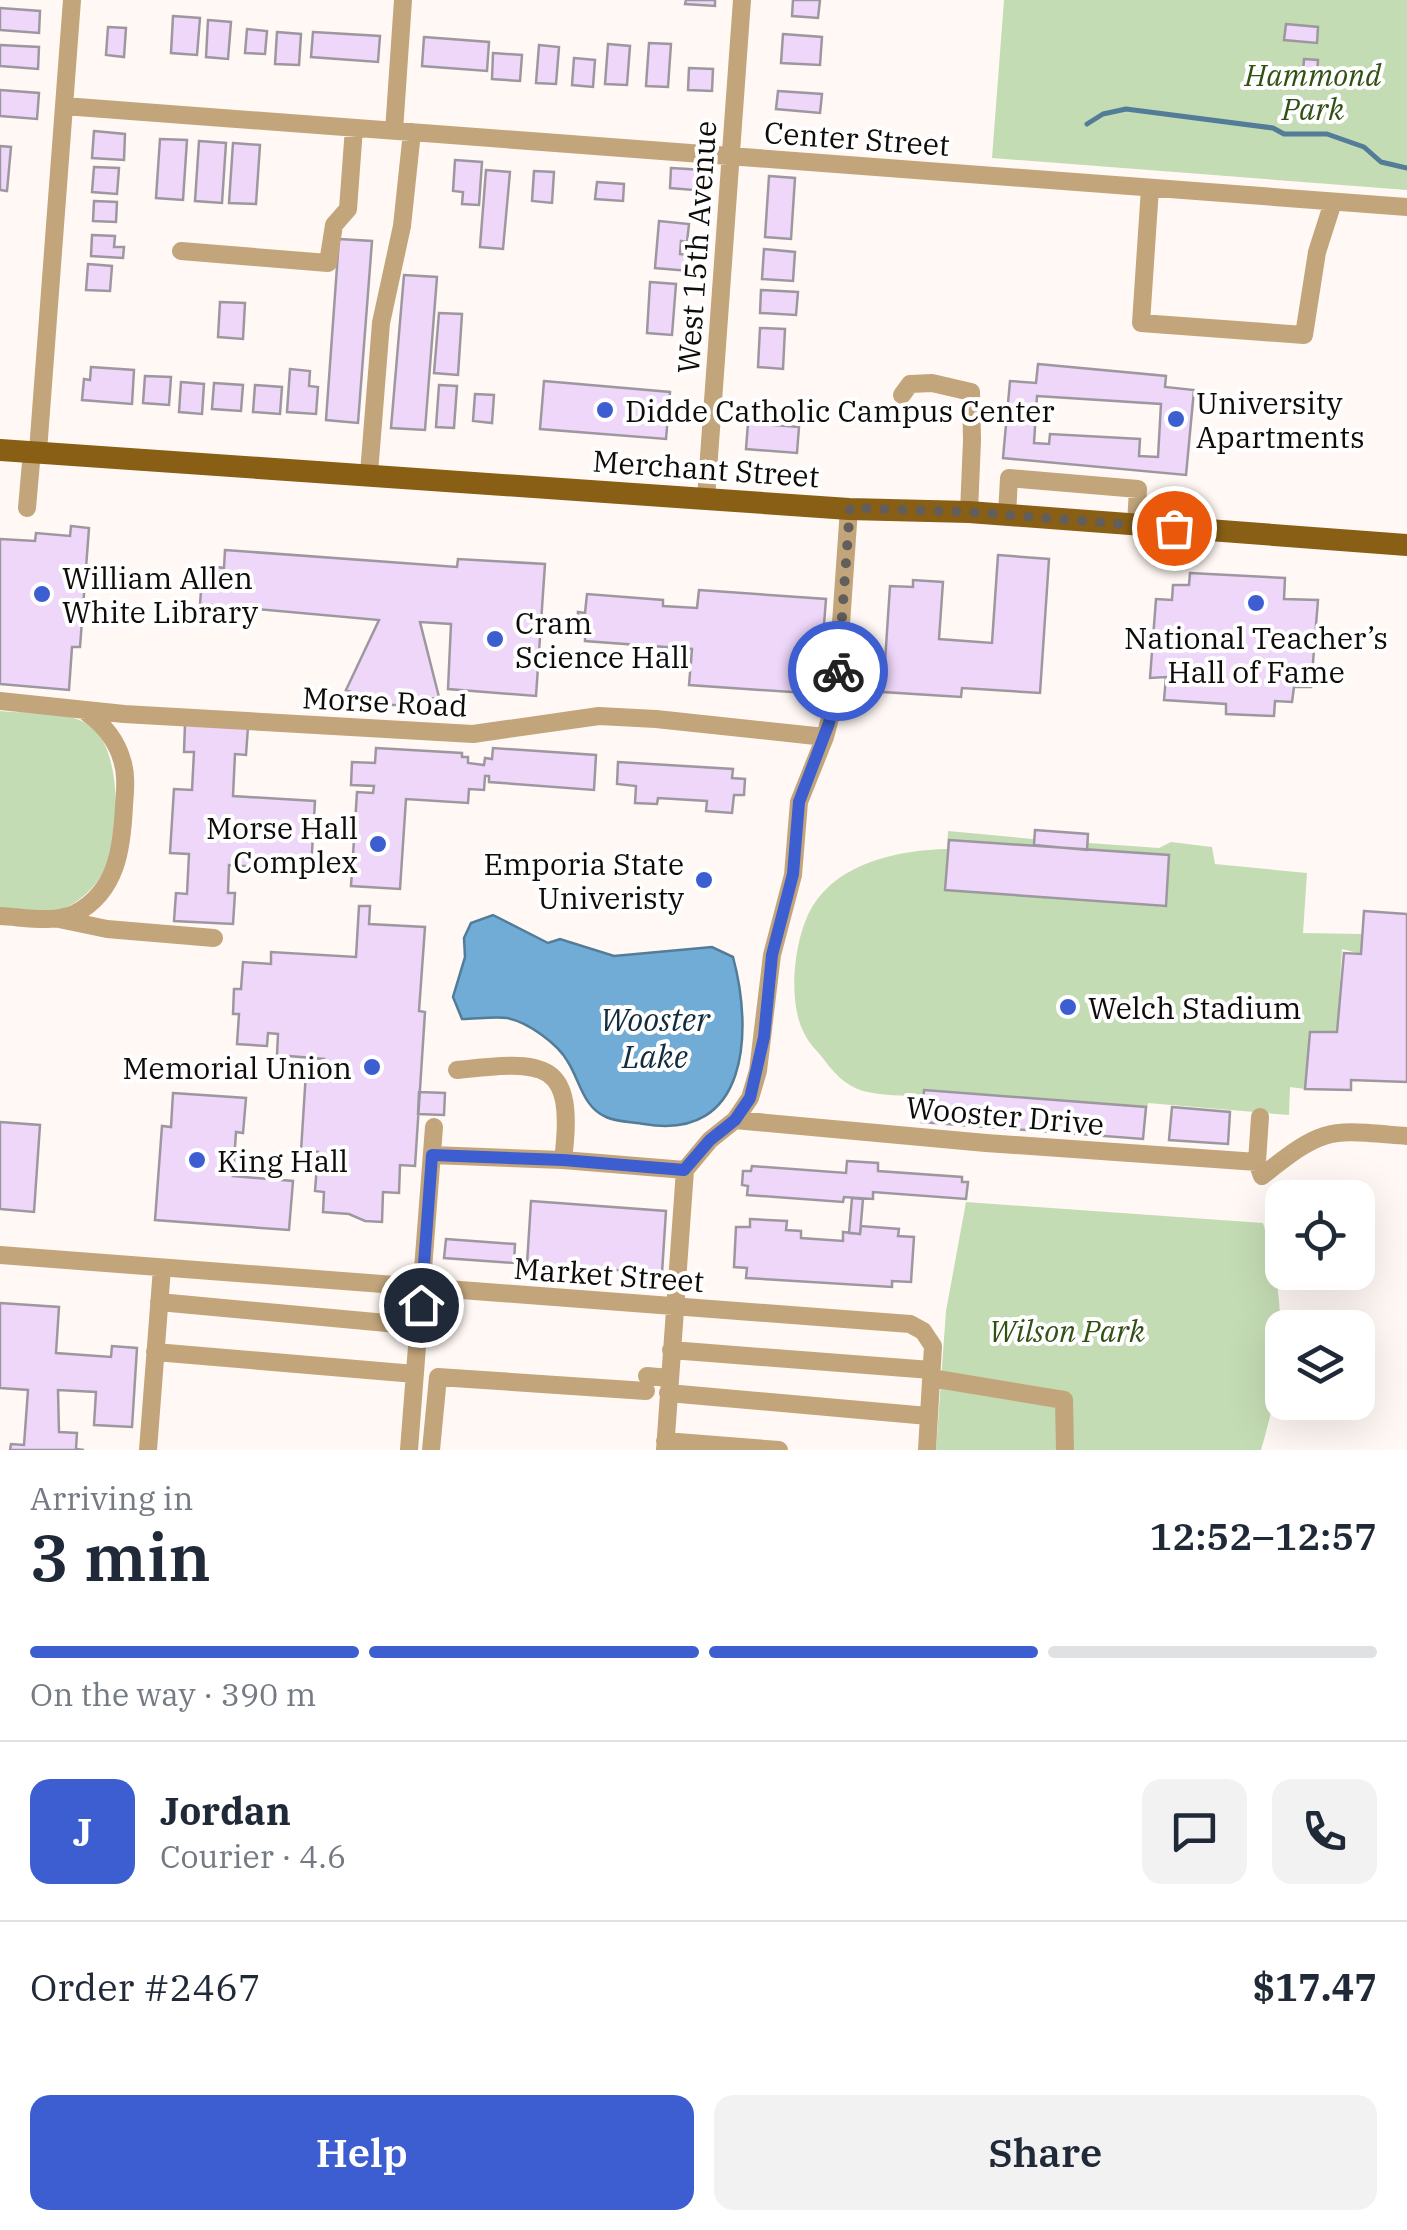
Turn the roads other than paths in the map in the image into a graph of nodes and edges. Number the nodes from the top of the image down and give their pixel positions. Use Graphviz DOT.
graph roads {
  1 [pos="72,0"];
  2 [pos="404,0"];
  3 [pos="742,0"];
  4 [pos="64,106"];
  5 [pos="354,128"];
  6 [pos="403,132"];
  7 [pos="730,156"];
  8 [pos="1150,188"];
  9 [pos="1333,202"];
  10 [pos="1407,207"];
  11 [pos="180,251"];
  12 [pos="902,395"];
  13 [pos="0,450"];
  14 [pos="35,451"];
  15 [pos="370,473"];
  16 [pos="706,498"];
  17 [pos="27,508"];
  18 [pos="850,508"];
  19 [pos="969,512"];
  20 [pos="1006,515"];
  21 [pos="1136,525"];
  22 [pos="1407,546"];
  23 [pos="0,701"];
  24 [pos="82,708"];
  25 [pos="825,737"];
  26 [pos="0,916"];
  27 [pos="59,919"];
  28 [pos="214,938"];
  29 [pos="457,1070"];
  30 [pos="1260,1116"];
  31 [pos="735,1120"];
  32 [pos="434,1128"];
  33 [pos="1407,1136"];
  34 [pos="432,1155"];
  35 [pos="563,1160"];
  36 [pos="1260,1168"];
  37 [pos="684,1170"];
  38 [pos="0,1255"];
  39 [pos="162,1268"];
  40 [pos="422,1289"];
  41 [pos="160,1302"];
  42 [pos="674,1305"];
  43 [pos="419,1326"];
  44 [pos="672,1350"];
  45 [pos="156,1352"];
  46 [pos="416,1374"];
  47 [pos="931,1374"];
  48 [pos="669,1386"];
  49 [pos="928,1416"];
  50 [pos="665,1445"];
  51 [pos="932,1449"];
  52 [pos="148,1450"];
  53 [pos="410,1450"];
  54 [pos="431,1450"];
  55 [pos="779,1450"];
  56 [pos="1065,1450"];
  1 -- 4 [label="street"];
  2 -- 6 [label="street"];
  3 -- 7 [label="street, West 15th Avenue"];
  4 -- 5 [label="street, Center Street"];
  4 -- 14 [label="street"];
  5 -- 6 [label="street, Center Street"];
  5 -- 11 [label="street"];
  6 -- 7 [label="street, Center Street"];
  6 -- 15 [label="street"];
  7 -- 8 [label="street, Center Street"];
  7 -- 16 [label="street, West 15th Avenue"];
  8 -- 9 [label="street, Center Street"];
  8 -- 9 [label="street"];
  9 -- 10 [label="street, Center Street"];
  12 -- 19 [label="street"];
  13 -- 14 [label="main road, Merchant Street"];
  14 -- 15 [label="main road, Merchant Street"];
  14 -- 17 [label="street"];
  15 -- 16 [label="main road, Merchant Street"];
  16 -- 18 [label="main road, Merchant Street"];
  18 -- 19 [label="main road, Merchant Street"];
  18 -- 25 [label="street"];
  19 -- 20 [label="main road, Merchant Street"];
  20 -- 21 [label="main road, Merchant Street"];
  20 -- 21 [label="street"];
  21 -- 22 [label="main road, Merchant Street"];
  23 -- 24 [label="street, Morse Road"];
  24 -- 25 [label="street, Morse Road"];
  24 -- 27 [label="street"];
  25 -- 31 [label="street"];
  26 -- 27 [label="street"];
  27 -- 28 [label="street"];
  29 -- 35 [label="street"];
  30 -- 36 [label="street"];
  31 -- 36 [label="street, Wooster Drive"];
  31 -- 37 [label="street"];
  32 -- 34 [label="street"];
  33 -- 36 [label="street"];
  34 -- 35 [label="street"];
  34 -- 40 [label="street"];
  35 -- 37 [label="street"];
  37 -- 42 [label="street"];
  38 -- 39 [label="street, Market Street"];
  39 -- 40 [label="street, Market Street"];
  39 -- 41 [label="street"];
  40 -- 42 [label="street, Market Street"];
  40 -- 43 [label="street"];
  41 -- 43 [label="street"];
  41 -- 45 [label="street"];
  42 -- 44 [label="street"];
  42 -- 47 [label="street, Market Street"];
  43 -- 46 [label="street"];
  44 -- 47 [label="street"];
  44 -- 48 [label="street"];
  45 -- 46 [label="street"];
  45 -- 52 [label="street"];
  46 -- 53 [label="street"];
  47 -- 49 [label="street"];
  47 -- 56 [label="street"];
  48 -- 49 [label="street"];
  48 -- 50 [label="street"];
  48 -- 54 [label="street"];
  49 -- 51 [label="street"];
  50 -- 55 [label="street"];
}
